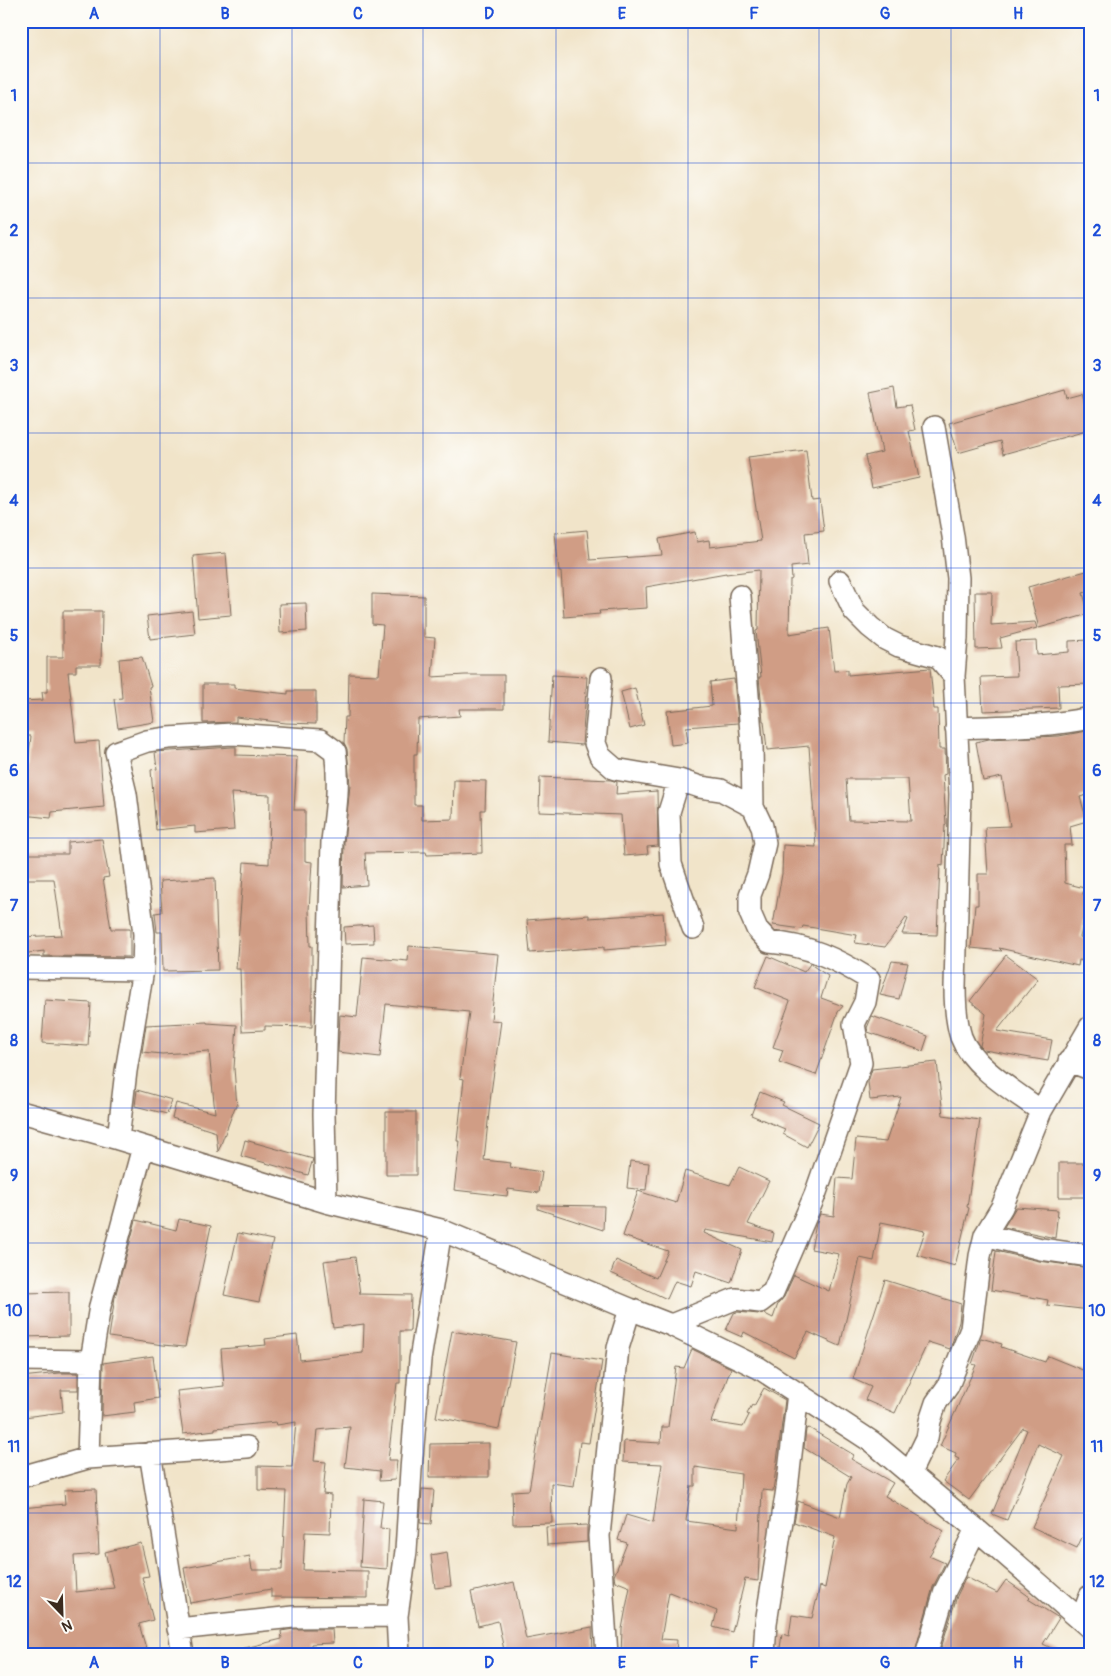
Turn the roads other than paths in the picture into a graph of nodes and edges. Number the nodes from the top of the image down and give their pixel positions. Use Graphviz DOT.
graph roads {
  1 [pos="934,427"];
  2 [pos="840,581"];
  3 [pos="740,596"];
  4 [pos="954,676"];
  5 [pos="601,678"];
  6 [pos="1090,718"];
  7 [pos="956,728"];
  8 [pos="679,780"];
  9 [pos="753,807"];
  10 [pos="693,928"];
  11 [pos="21,968"];
  12 [pos="143,970"];
  13 [pos="1090,1027"];
  14 [pos="1069,1062"];
  15 [pos="1090,1069"];
  16 [pos="1041,1111"];
  17 [pos="21,1112"];
  18 [pos="118,1139"];
  19 [pos="143,1147"];
  20 [pos="326,1202"];
  21 [pos="441,1230"];
  22 [pos="985,1235"];
  23 [pos="1090,1256"];
  24 [pos="630,1309"];
  25 [pos="671,1325"];
  26 [pos="21,1360"];
  27 [pos="91,1360"];
  28 [pos="798,1393"];
  29 [pos="247,1447"];
  30 [pos="150,1453"];
  31 [pos="88,1458"];
  32 [pos="910,1473"];
  33 [pos="21,1477"];
  34 [pos="976,1529"];
  35 [pos="1090,1596"];
  36 [pos="397,1616"];
  37 [pos="1085,1624"];
  38 [pos="178,1629"];
  39 [pos="182,1655"];
  40 [pos="399,1655"];
  41 [pos="607,1655"];
  42 [pos="764,1655"];
  43 [pos="926,1655"];
  1 -- 4 [label="street"];
  2 -- 4 [label="street"];
  3 -- 9 [label="street"];
  4 -- 7 [label="street"];
  5 -- 8 [label="street"];
  6 -- 7 [label="street"];
  7 -- 16 [label="street"];
  8 -- 9 [label="street"];
  8 -- 10 [label="street"];
  9 -- 25 [label="street"];
  11 -- 12 [label="street"];
  12 -- 18 [label="street"];
  12 -- 20 [label="street"];
  13 -- 14 [label="street"];
  14 -- 15 [label="street"];
  14 -- 16 [label="street"];
  16 -- 22 [label="street"];
  17 -- 18 [label="street"];
  18 -- 19 [label="street"];
  19 -- 20 [label="street"];
  19 -- 27 [label="street"];
  20 -- 21 [label="street"];
  21 -- 24 [label="street"];
  21 -- 36 [label="street"];
  22 -- 23 [label="street"];
  22 -- 32 [label="street"];
  24 -- 25 [label="street"];
  24 -- 41 [label="street"];
  25 -- 28 [label="street"];
  26 -- 27 [label="street"];
  27 -- 31 [label="street"];
  28 -- 32 [label="street"];
  28 -- 42 [label="street"];
  29 -- 30 [label="street"];
  30 -- 31 [label="street"];
  30 -- 38 [label="street"];
  31 -- 33 [label="street"];
  32 -- 34 [label="street"];
  34 -- 37 [label="street"];
  34 -- 43 [label="street"];
  35 -- 37 [label="street"];
  36 -- 38 [label="street"];
  36 -- 40 [label="street"];
  38 -- 39 [label="street"];
}
